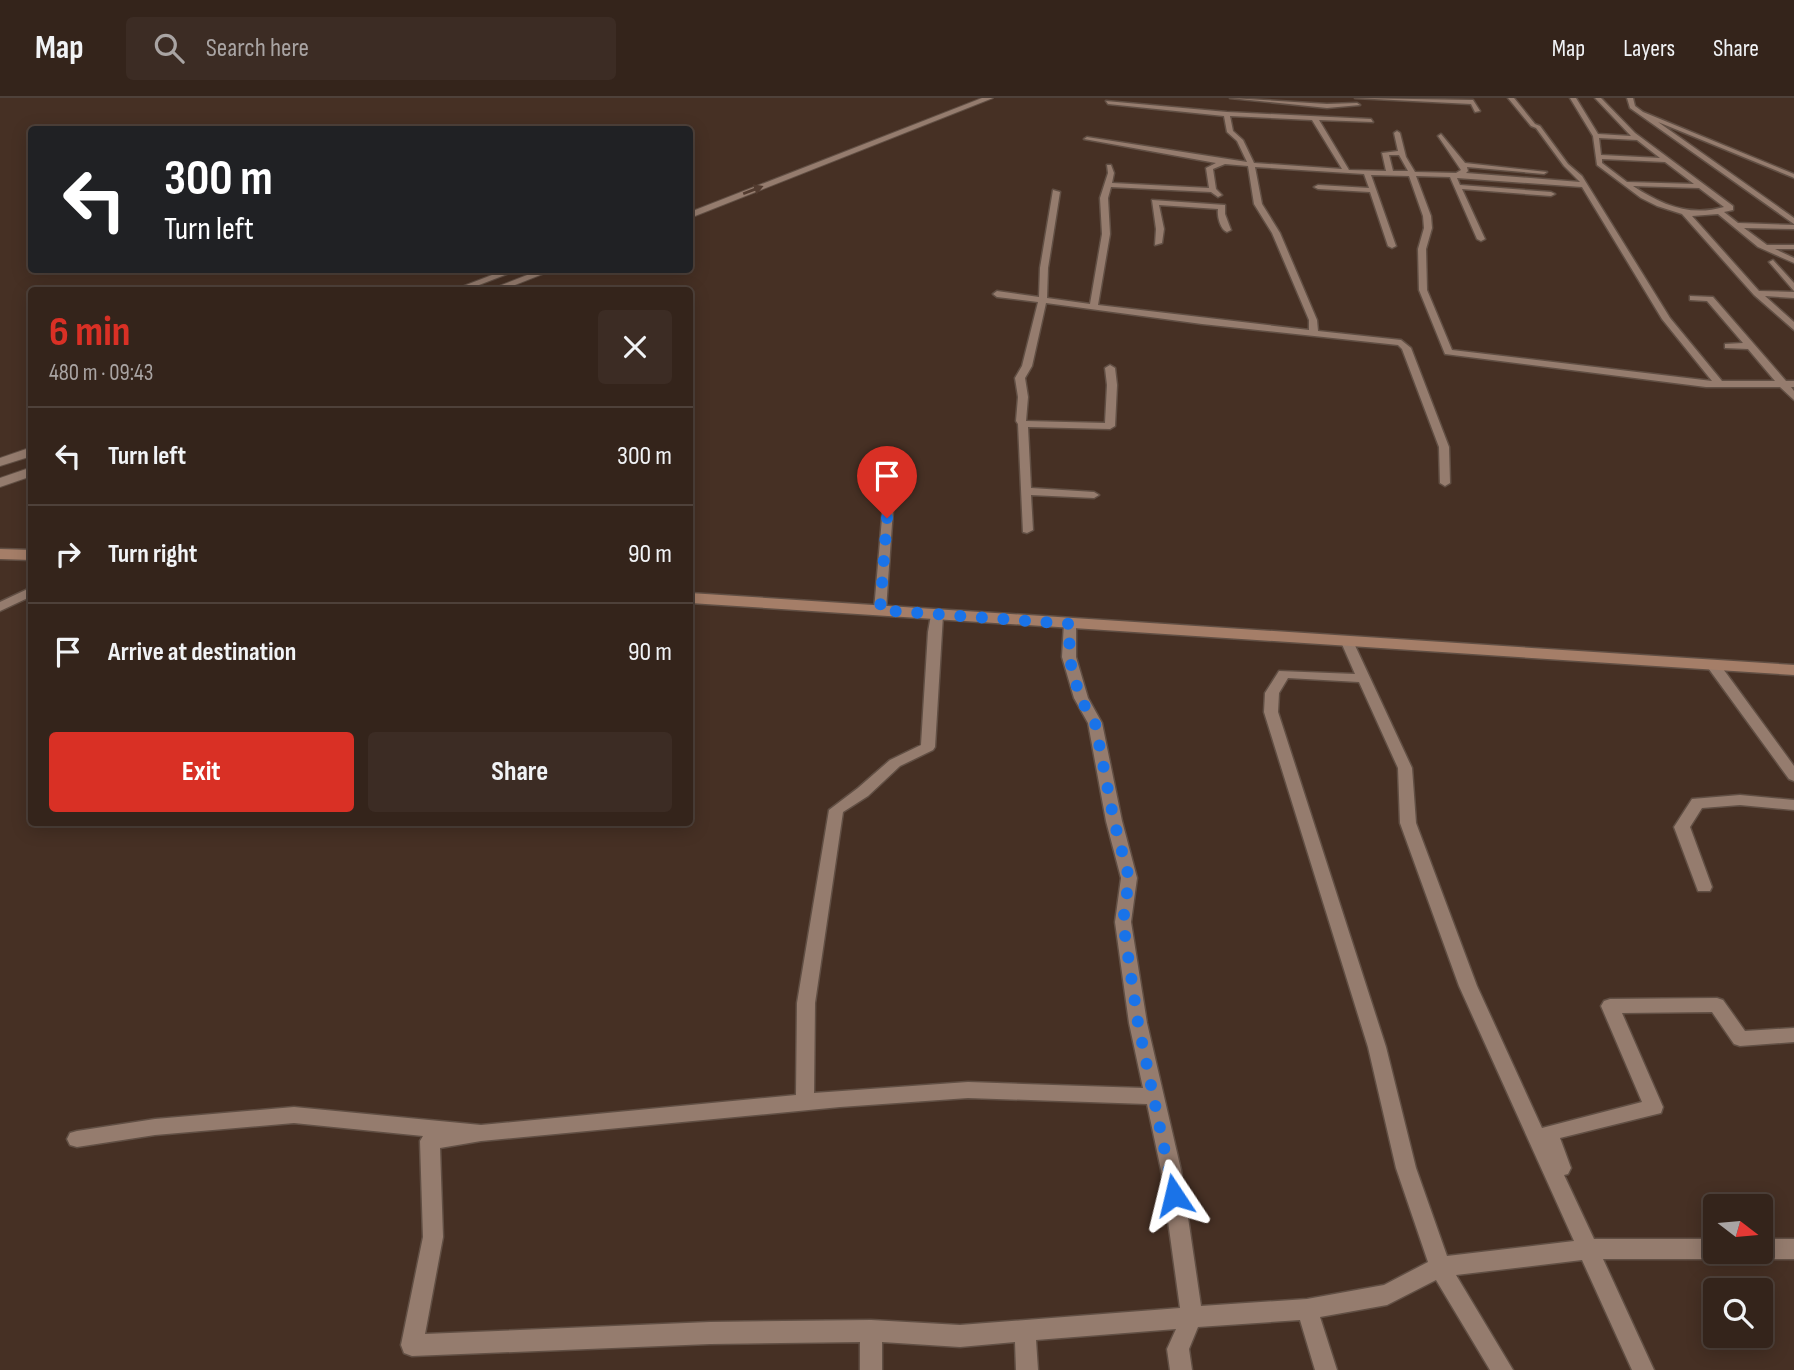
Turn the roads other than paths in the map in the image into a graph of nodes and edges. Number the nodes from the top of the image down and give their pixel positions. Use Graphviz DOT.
graph roads {
  1 [pos="962,98"];
  2 [pos="989,98"];
  3 [pos="1160,98"];
  4 [pos="1233,98"];
  5 [pos="1511,98"];
  6 [pos="1573,98"];
  7 [pos="1598,98"];
  8 [pos="1630,98"];
  9 [pos="1254,99"];
  10 [pos="1409,99"];
  11 [pos="1108,102"];
  12 [pos="1157,107"];
  13 [pos="1362,107"];
  14 [pos="1477,111"];
  15 [pos="1641,113"];
  16 [pos="1227,114"];
  17 [pos="1314,118"];
  18 [pos="902,121"];
  19 [pos="1375,132"];
  20 [pos="1396,133"];
  21 [pos="1441,136"];
  22 [pos="1596,136"];
  23 [pos="1639,138"];
  24 [pos="1087,139"];
  25 [pos="1403,153"];
  26 [pos="1685,154"];
  27 [pos="1698,154"];
  28 [pos="1599,157"];
  29 [pos="1670,157"];
  30 [pos="1224,162"];
  31 [pos="1251,163"];
  32 [pos="1555,164"];
  33 [pos="1463,165"];
  34 [pos="1566,165"];
  35 [pos="1109,166"];
  36 [pos="1346,171"];
  37 [pos="1367,172"];
  38 [pos="1390,172"];
  39 [pos="1544,172"];
  40 [pos="1412,173"];
  41 [pos="1459,175"];
  42 [pos="1794,176"];
  43 [pos="1624,184"];
  44 [pos="1109,185"];
  45 [pos="1586,186"];
  46 [pos="1318,187"];
  47 [pos="1459,187"];
  48 [pos="1704,187"];
  49 [pos="1213,190"];
  50 [pos="1374,190"];
  51 [pos="1056,192"];
  52 [pos="1551,194"];
  53 [pos="1220,207"];
  54 [pos="1775,207"];
  55 [pos="1794,208"];
  56 [pos="1685,212"];
  57 [pos="1720,212"];
  58 [pos="693,214"];
  59 [pos="1736,225"];
  60 [pos="1794,225"];
  61 [pos="1227,230"];
  62 [pos="1481,239"];
  63 [pos="1158,243"];
  64 [pos="1761,246"];
  65 [pos="1392,247"];
  66 [pos="1794,247"];
  67 [pos="1794,261"];
  68 [pos="1773,262"];
  69 [pos="505,273"];
  70 [pos="540,273"];
  71 [pos="466,287"];
  72 [pos="502,287"];
  73 [pos="1794,288"];
  74 [pos="1757,293"];
  75 [pos="997,294"];
  76 [pos="1794,295"];
  77 [pos="1693,298"];
  78 [pos="1043,299"];
  79 [pos="1094,305"];
  80 [pos="1794,327"];
  81 [pos="1314,332"];
  82 [pos="1728,346"];
  83 [pos="1749,346"];
  84 [pos="1110,368"];
  85 [pos="1719,383"];
  86 [pos="1788,384"];
  87 [pos="1794,397"];
  88 [pos="1023,424"];
  89 [pos="28,452"];
  90 [pos="0,462"];
  91 [pos="28,472"];
  92 [pos="0,483"];
  93 [pos="1445,483"];
  94 [pos="1025,491"];
  95 [pos="889,495"];
  96 [pos="1094,495"];
  97 [pos="1027,530"];
  98 [pos="0,554"];
  99 [pos="28,555"];
  100 [pos="28,593"];
  101 [pos="693,598"];
  102 [pos="0,607"];
  103 [pos="880,610"];
  104 [pos="937,615"];
  105 [pos="1070,624"];
  106 [pos="1347,642"];
  107 [pos="1713,665"];
  108 [pos="1794,670"];
  109 [pos="1363,678"];
  110 [pos="1794,776"];
  111 [pos="1794,805"];
  112 [pos="1704,887"];
  113 [pos="1794,1035"];
  114 [pos="1153,1096"];
  115 [pos="805,1102"];
  116 [pos="481,1133"];
  117 [pos="77,1139"];
  118 [pos="1590,1249"];
  119 [pos="1703,1249"];
  120 [pos="1773,1249"];
  121 [pos="1794,1249"];
  122 [pos="1440,1267"];
  123 [pos="1307,1310"];
  124 [pos="1192,1318"];
  125 [pos="1025,1330"];
  126 [pos="871,1331"];
  127 [pos="871,1370"];
  128 [pos="1027,1370"];
  129 [pos="1181,1370"];
  130 [pos="1326,1370"];
  131 [pos="1502,1370"];
  132 [pos="1643,1370"];
  1 -- 18 [label="street"];
  58 -- 2 [label="street, one-way"];
  3 -- 12 [label="street"];
  4 -- 9 [label="street"];
  5 -- 34 [label="street"];
  6 -- 22 [label="street"];
  7 -- 23 [label="street"];
  8 -- 15 [label="street"];
  9 -- 13 [label="street"];
  10 -- 13 [label="street"];
  10 -- 14 [label="street"];
  11 -- 12 [label="street"];
  12 -- 16 [label="street"];
  13 -- 17 [label="street"];
  13 -- 19 [label="street"];
  15 -- 27 [label="street"];
  15 -- 42 [label="street"];
  16 -- 17 [label="street"];
  16 -- 31 [label="street"];
  17 -- 36 [label="street"];
  20 -- 25 [label="street"];
  21 -- 33 [label="street"];
  22 -- 23 [label="street"];
  22 -- 28 [label="street"];
  23 -- 29 [label="street"];
  24 -- 30 [label="street"];
  25 -- 38 [label="street"];
  25 -- 40 [label="street"];
  26 -- 27 [label="street"];
  27 -- 54 [label="street"];
  28 -- 29 [label="street"];
  28 -- 43 [label="street"];
  29 -- 48 [label="street"];
  30 -- 31 [label="street"];
  30 -- 49 [label="street"];
  31 -- 36 [label="street"];
  31 -- 81 [label="street"];
  32 -- 34 [label="street"];
  33 -- 39 [label="street"];
  33 -- 41 [label="street"];
  34 -- 45 [label="street"];
  35 -- 44 [label="street"];
  36 -- 37 [label="street"];
  37 -- 38 [label="street"];
  37 -- 50 [label="street"];
  38 -- 40 [label="street"];
  40 -- 41 [label="street"];
  40 -- 85 [label="street"];
  41 -- 45 [label="street"];
  41 -- 47 [label="street"];
  43 -- 48 [label="street"];
  43 -- 56 [label="street"];
  44 -- 49 [label="street"];
  44 -- 79 [label="street"];
  45 -- 85 [label="street"];
  46 -- 50 [label="street"];
  47 -- 52 [label="street"];
  47 -- 62 [label="street"];
  48 -- 57 [label="street"];
  49 -- 53 [label="street"];
  50 -- 65 [label="street"];
  51 -- 78 [label="street"];
  53 -- 61 [label="street"];
  53 -- 63 [label="street"];
  54 -- 55 [label="street"];
  54 -- 60 [label="street"];
  56 -- 57 [label="street"];
  56 -- 74 [label="street"];
  57 -- 59 [label="street"];
  59 -- 60 [label="street"];
  59 -- 64 [label="street"];
  64 -- 66 [label="street"];
  64 -- 67 [label="street"];
  68 -- 73 [label="street"];
  69 -- 71 [label="street"];
  70 -- 72 [label="street"];
  74 -- 76 [label="street"];
  74 -- 80 [label="street"];
  75 -- 78 [label="street"];
  77 -- 83 [label="street"];
  78 -- 79 [label="street"];
  78 -- 88 [label="street"];
  79 -- 81 [label="street"];
  81 -- 93 [label="street"];
  82 -- 83 [label="street"];
  83 -- 86 [label="street"];
  84 -- 88 [label="street"];
  85 -- 86 [label="street"];
  86 -- 87 [label="street"];
  88 -- 94 [label="street"];
  89 -- 90 [label="street"];
  91 -- 92 [label="street"];
  94 -- 96 [label="street"];
  94 -- 97 [label="street"];
  95 -- 103 [label="street"];
  98 -- 99 [label="main road"];
  100 -- 102 [label="street"];
  101 -- 103 [label="main road"];
  103 -- 104 [label="main road"];
  104 -- 105 [label="main road"];
  104 -- 115 [label="street"];
  105 -- 106 [label="main road"];
  105 -- 114 [label="street"];
  106 -- 107 [label="main road"];
  106 -- 109 [label="street"];
  107 -- 108 [label="main road"];
  107 -- 110 [label="street"];
  109 -- 118 [label="street"];
  109 -- 122 [label="street"];
  111 -- 112 [label="street"];
  113 -- 118 [label="street"];
  114 -- 115 [label="street"];
  114 -- 124 [label="street"];
  115 -- 116 [label="street"];
  116 -- 117 [label="street"];
  116 -- 126 [label="street"];
  118 -- 119 [label="street"];
  118 -- 122 [label="street"];
  118 -- 132 [label="street"];
  120 -- 121 [label="street"];
  122 -- 123 [label="street"];
  122 -- 131 [label="street"];
  123 -- 124 [label="street"];
  123 -- 130 [label="street"];
  124 -- 125 [label="street"];
  124 -- 129 [label="street"];
  125 -- 126 [label="street"];
  125 -- 128 [label="street"];
  126 -- 127 [label="street"];
}
